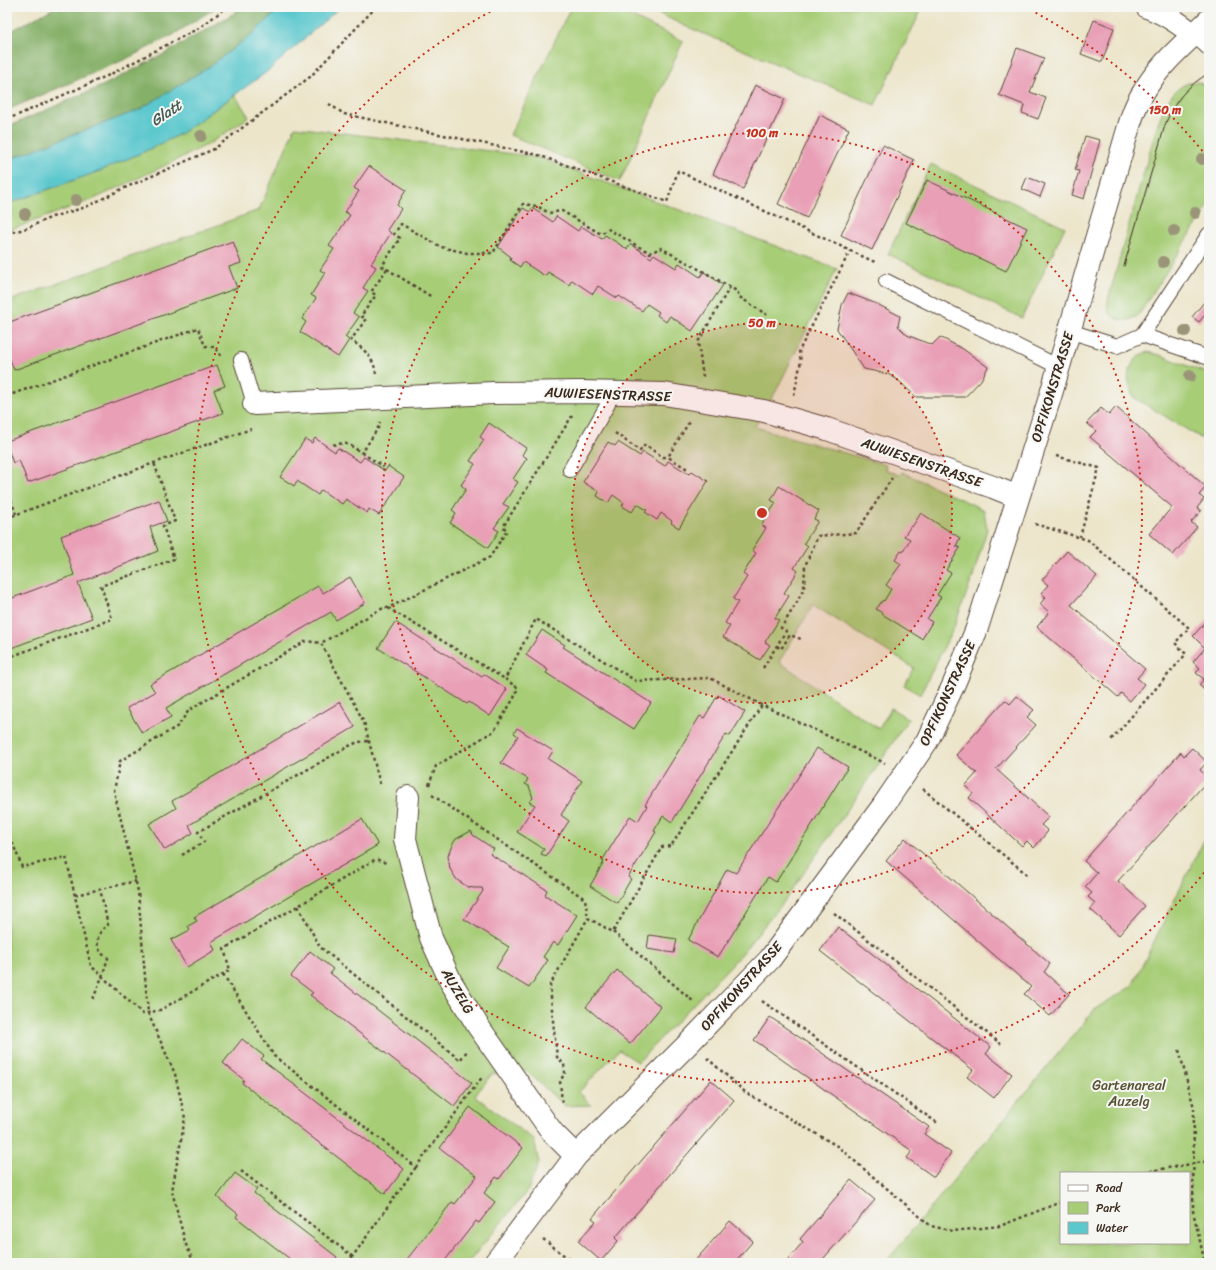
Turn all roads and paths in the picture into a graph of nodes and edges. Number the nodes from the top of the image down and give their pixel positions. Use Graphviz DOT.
graph roads {
  1 [pos="227,7"];
  2 [pos="376,7"];
  3 [pos="1147,7"];
  4 [pos="1204,35"];
  5 [pos="330,104"];
  6 [pos="7,119"];
  7 [pos="7,234"];
  8 [pos="1209,234"];
  9 [pos="850,251"];
  10 [pos="387,269"];
  11 [pos="886,281"];
  12 [pos="730,286"];
  13 [pos="432,298"];
  14 [pos="766,315"];
  15 [pos="1069,331"];
  16 [pos="1142,335"];
  17 [pos="1209,358"];
  18 [pos="222,359"];
  19 [pos="241,360"];
  20 [pos="1059,367"];
  21 [pos="376,376"];
  22 [pos="704,384"];
  23 [pos="608,392"];
  24 [pos="7,396"];
  25 [pos="792,402"];
  26 [pos="254,404"];
  27 [pos="382,416"];
  28 [pos="572,416"];
  29 [pos="688,424"];
  30 [pos="253,428"];
  31 [pos="613,432"];
  32 [pos="333,445"];
  33 [pos="362,453"];
  34 [pos="1052,455"];
  35 [pos="668,457"];
  36 [pos="154,463"];
  37 [pos="384,467"];
  38 [pos="570,470"];
  39 [pos="689,470"];
  40 [pos="895,474"];
  41 [pos="7,489"];
  42 [pos="1018,497"];
  43 [pos="16,514"];
  44 [pos="7,518"];
  45 [pos="1032,523"];
  46 [pos="1080,537"];
  47 [pos="388,608"];
  48 [pos="800,639"];
  49 [pos="321,642"];
  50 [pos="777,646"];
  51 [pos="7,658"];
  52 [pos="763,668"];
  53 [pos="506,678"];
  54 [pos="7,701"];
  55 [pos="7,705"];
  56 [pos="762,705"];
  57 [pos="1111,740"];
  58 [pos="369,741"];
  59 [pos="886,763"];
  60 [pos="380,784"];
  61 [pos="921,787"];
  62 [pos="408,797"];
  63 [pos="7,839"];
  64 [pos="182,855"];
  65 [pos="390,864"];
  66 [pos="1029,876"];
  67 [pos="136,881"];
  68 [pos="100,889"];
  69 [pos="75,895"];
  70 [pos="298,906"];
  71 [pos="830,910"];
  72 [pos="588,918"];
  73 [pos="613,932"];
  74 [pos="222,974"];
  75 [pos="102,977"];
  76 [pos="93,999"];
  77 [pos="760,999"];
  78 [pos="696,1004"];
  79 [pos="148,1013"];
  80 [pos="1001,1044"];
  81 [pos="471,1046"];
  82 [pos="1179,1050"];
  83 [pos="705,1056"];
  84 [pos="487,1071"];
  85 [pos="562,1104"];
  86 [pos="939,1124"];
  87 [pos="576,1156"];
  88 [pos="1209,1161"];
  89 [pos="1193,1163"];
  90 [pos="416,1167"];
  91 [pos="241,1171"];
  92 [pos="1144,1172"];
  93 [pos="1060,1202"];
  94 [pos="540,1236"];
  95 [pos="352,1256"];
  96 [pos="194,1263"];
  97 [pos="348,1263"];
  98 [pos="495,1263"];
  99 [pos="574,1263"];
  100 [pos="1205,1263"];
  1 -- 6 [label="path"];
  2 -- 7 [label="path"];
  3 -- 4 [label="street"];
  4 -- 15 [label="street, OPFIKONSTRASSE"];
  5 -- 9 [label="path"];
  8 -- 16 [label="lane"];
  9 -- 11 [label="path"];
  9 -- 25 [label="path"];
  10 -- 12 [label="path"];
  10 -- 13 [label="path"];
  10 -- 21 [label="path"];
  11 -- 20 [label="lane"];
  12 -- 14 [label="path"];
  12 -- 22 [label="path"];
  15 -- 16 [label="lane"];
  15 -- 20 [label="street, OPFIKONSTRASSE"];
  16 -- 17 [label="lane"];
  18 -- 24 [label="path"];
  19 -- 26 [label="lane"];
  20 -- 42 [label="street, OPFIKONSTRASSE"];
  23 -- 26 [label="street, AUWIESENSTRASSE"];
  23 -- 38 [label="lane"];
  23 -- 42 [label="street, AUWIESENSTRASSE"];
  27 -- 33 [label="path"];
  28 -- 47 [label="path"];
  29 -- 35 [label="path"];
  30 -- 36 [label="path"];
  31 -- 35 [label="path"];
  32 -- 33 [label="path"];
  33 -- 37 [label="path"];
  34 -- 46 [label="path"];
  35 -- 39 [label="path"];
  36 -- 43 [label="path"];
  36 -- 51 [label="path"];
  40 -- 50 [label="path"];
  41 -- 43 [label="path"];
  42 -- 87 [label="street, OPFIKONSTRASSE"];
  43 -- 44 [label="path"];
  45 -- 46 [label="path"];
  46 -- 57 [label="path"];
  47 -- 49 [label="path"];
  47 -- 53 [label="path"];
  48 -- 50 [label="path"];
  49 -- 58 [label="path"];
  49 -- 67 [label="path"];
  50 -- 52 [label="path"];
  53 -- 56 [label="path"];
  53 -- 72 [label="path"];
  54 -- 55 [label="path"];
  56 -- 59 [label="path"];
  56 -- 73 [label="path"];
  58 -- 60 [label="path"];
  58 -- 64 [label="path"];
  61 -- 66 [label="path"];
  62 -- 87 [label="street, AUZELG"];
  63 -- 69 [label="path"];
  65 -- 70 [label="path"];
  67 -- 68 [label="path"];
  67 -- 79 [label="path"];
  68 -- 69 [label="path"];
  68 -- 75 [label="path"];
  69 -- 75 [label="path"];
  70 -- 74 [label="path"];
  70 -- 81 [label="path"];
  71 -- 80 [label="path"];
  72 -- 73 [label="path"];
  72 -- 85 [label="path"];
  73 -- 78 [label="path"];
  74 -- 79 [label="path"];
  74 -- 90 [label="path"];
  75 -- 76 [label="path"];
  75 -- 79 [label="path"];
  77 -- 86 [label="path"];
  79 -- 96 [label="path"];
  82 -- 89 [label="path"];
  83 -- 93 [label="path"];
  84 -- 90 [label="path"];
  87 -- 98 [label="street, OPFIKONSTRASSE"];
  88 -- 89 [label="path"];
  89 -- 92 [label="path"];
  89 -- 100 [label="path"];
  90 -- 95 [label="path"];
  91 -- 95 [label="path"];
  94 -- 99 [label="path"];
  95 -- 97 [label="path"];
}
